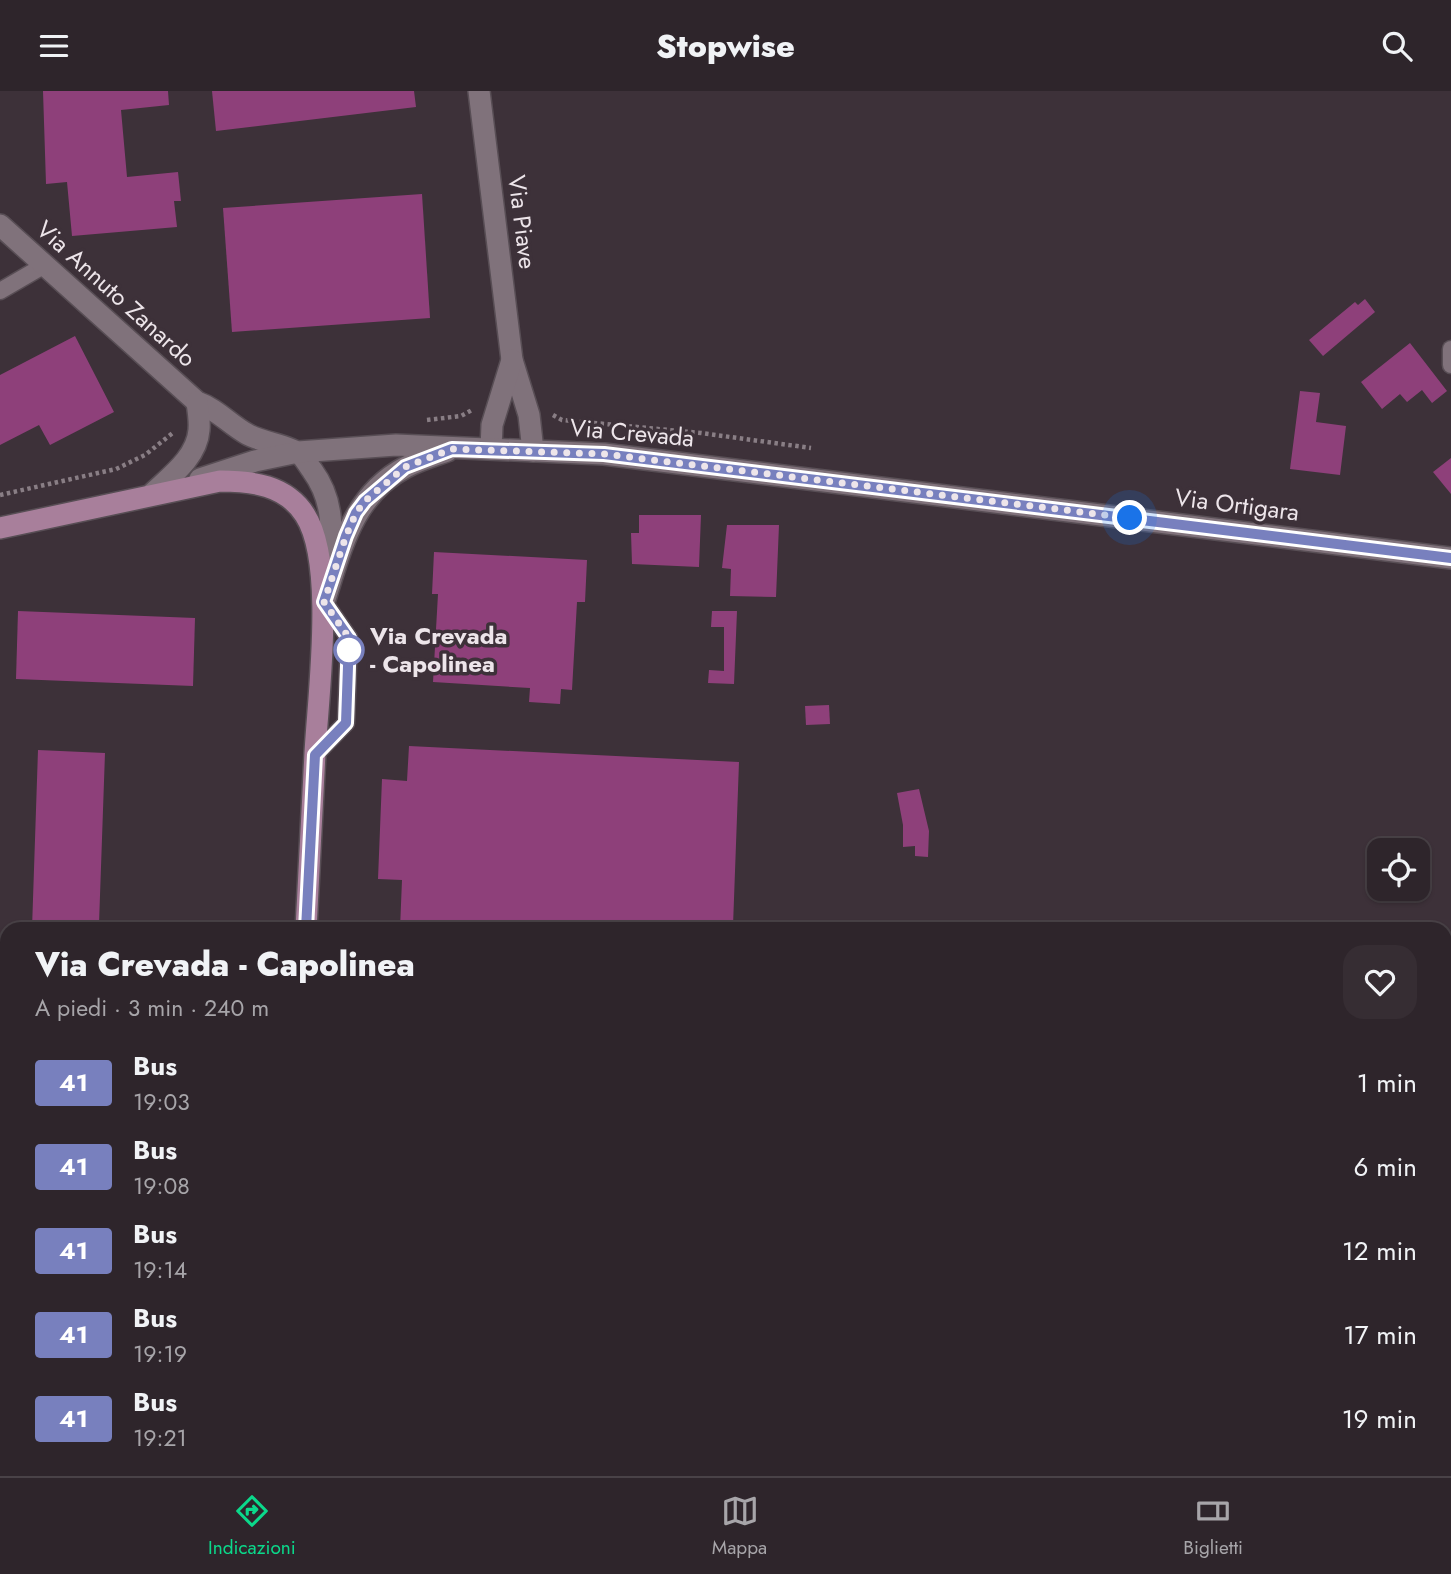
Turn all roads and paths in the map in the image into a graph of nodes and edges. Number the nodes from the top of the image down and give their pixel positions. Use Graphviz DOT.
graph roads {
  1 [pos="479,91"];
  2 [pos="0,225"];
  3 [pos="43,266"];
  4 [pos="0,291"];
  5 [pos="1451,349"];
  6 [pos="512,360"];
  7 [pos="1451,365"];
  8 [pos="197,402"];
  9 [pos="479,405"];
  10 [pos="450,418"];
  11 [pos="573,421"];
  12 [pos="180,426"];
  13 [pos="811,448"];
  14 [pos="452,449"];
  15 [pos="491,449"];
  16 [pos="533,451"];
  17 [pos="298,452"];
  18 [pos="807,478"];
  19 [pos="153,493"];
  20 [pos="0,495"];
  21 [pos="0,528"];
  22 [pos="1451,558"];
  23 [pos="324,602"];
  24 [pos="315,755"];
  25 [pos="306,922"];
  1 -- 6 [label="main road, Via Piave"];
  2 -- 3 [label="main road, Via Annuto Zanardo"];
  3 -- 4 [label="lane"];
  3 -- 8 [label="main road, Via Annuto Zanardo"];
  5 -- 7 [label="lane"];
  6 -- 15 [label="main road, Via Piave"];
  6 -- 16 [label="main road, Via Piave"];
  8 -- 17 [label="main road, Via Annuto Zanardo"];
  8 -- 19 [label="main road, Via Annuto Zanardo"];
  9 -- 10 [label="path"];
  11 -- 13 [label="path"];
  12 -- 20 [label="path"];
  14 -- 15 [label="main road, Via Crevada"];
  14 -- 17 [label="main road, Via Crevada"];
  14 -- 23 [label="main road, Via Crevada"];
  15 -- 16 [label="main road, Via Crevada"];
  16 -- 18 [label="main road, Via Crevada"];
  17 -- 19 [label="main road, Via Crevada"];
  17 -- 23 [label="main road, Via Crevada"];
  18 -- 22 [label="main road, Via Ortigara"];
  19 -- 21 [label="main road, Via Crevada"];
  19 -- 23 [label="main road, Via Crevada"];
  23 -- 24 [label="main road, Via Crevada"];
  23 -- 24 [label="lane"];
  24 -- 25 [label="main road, Via Crevada"];
}
